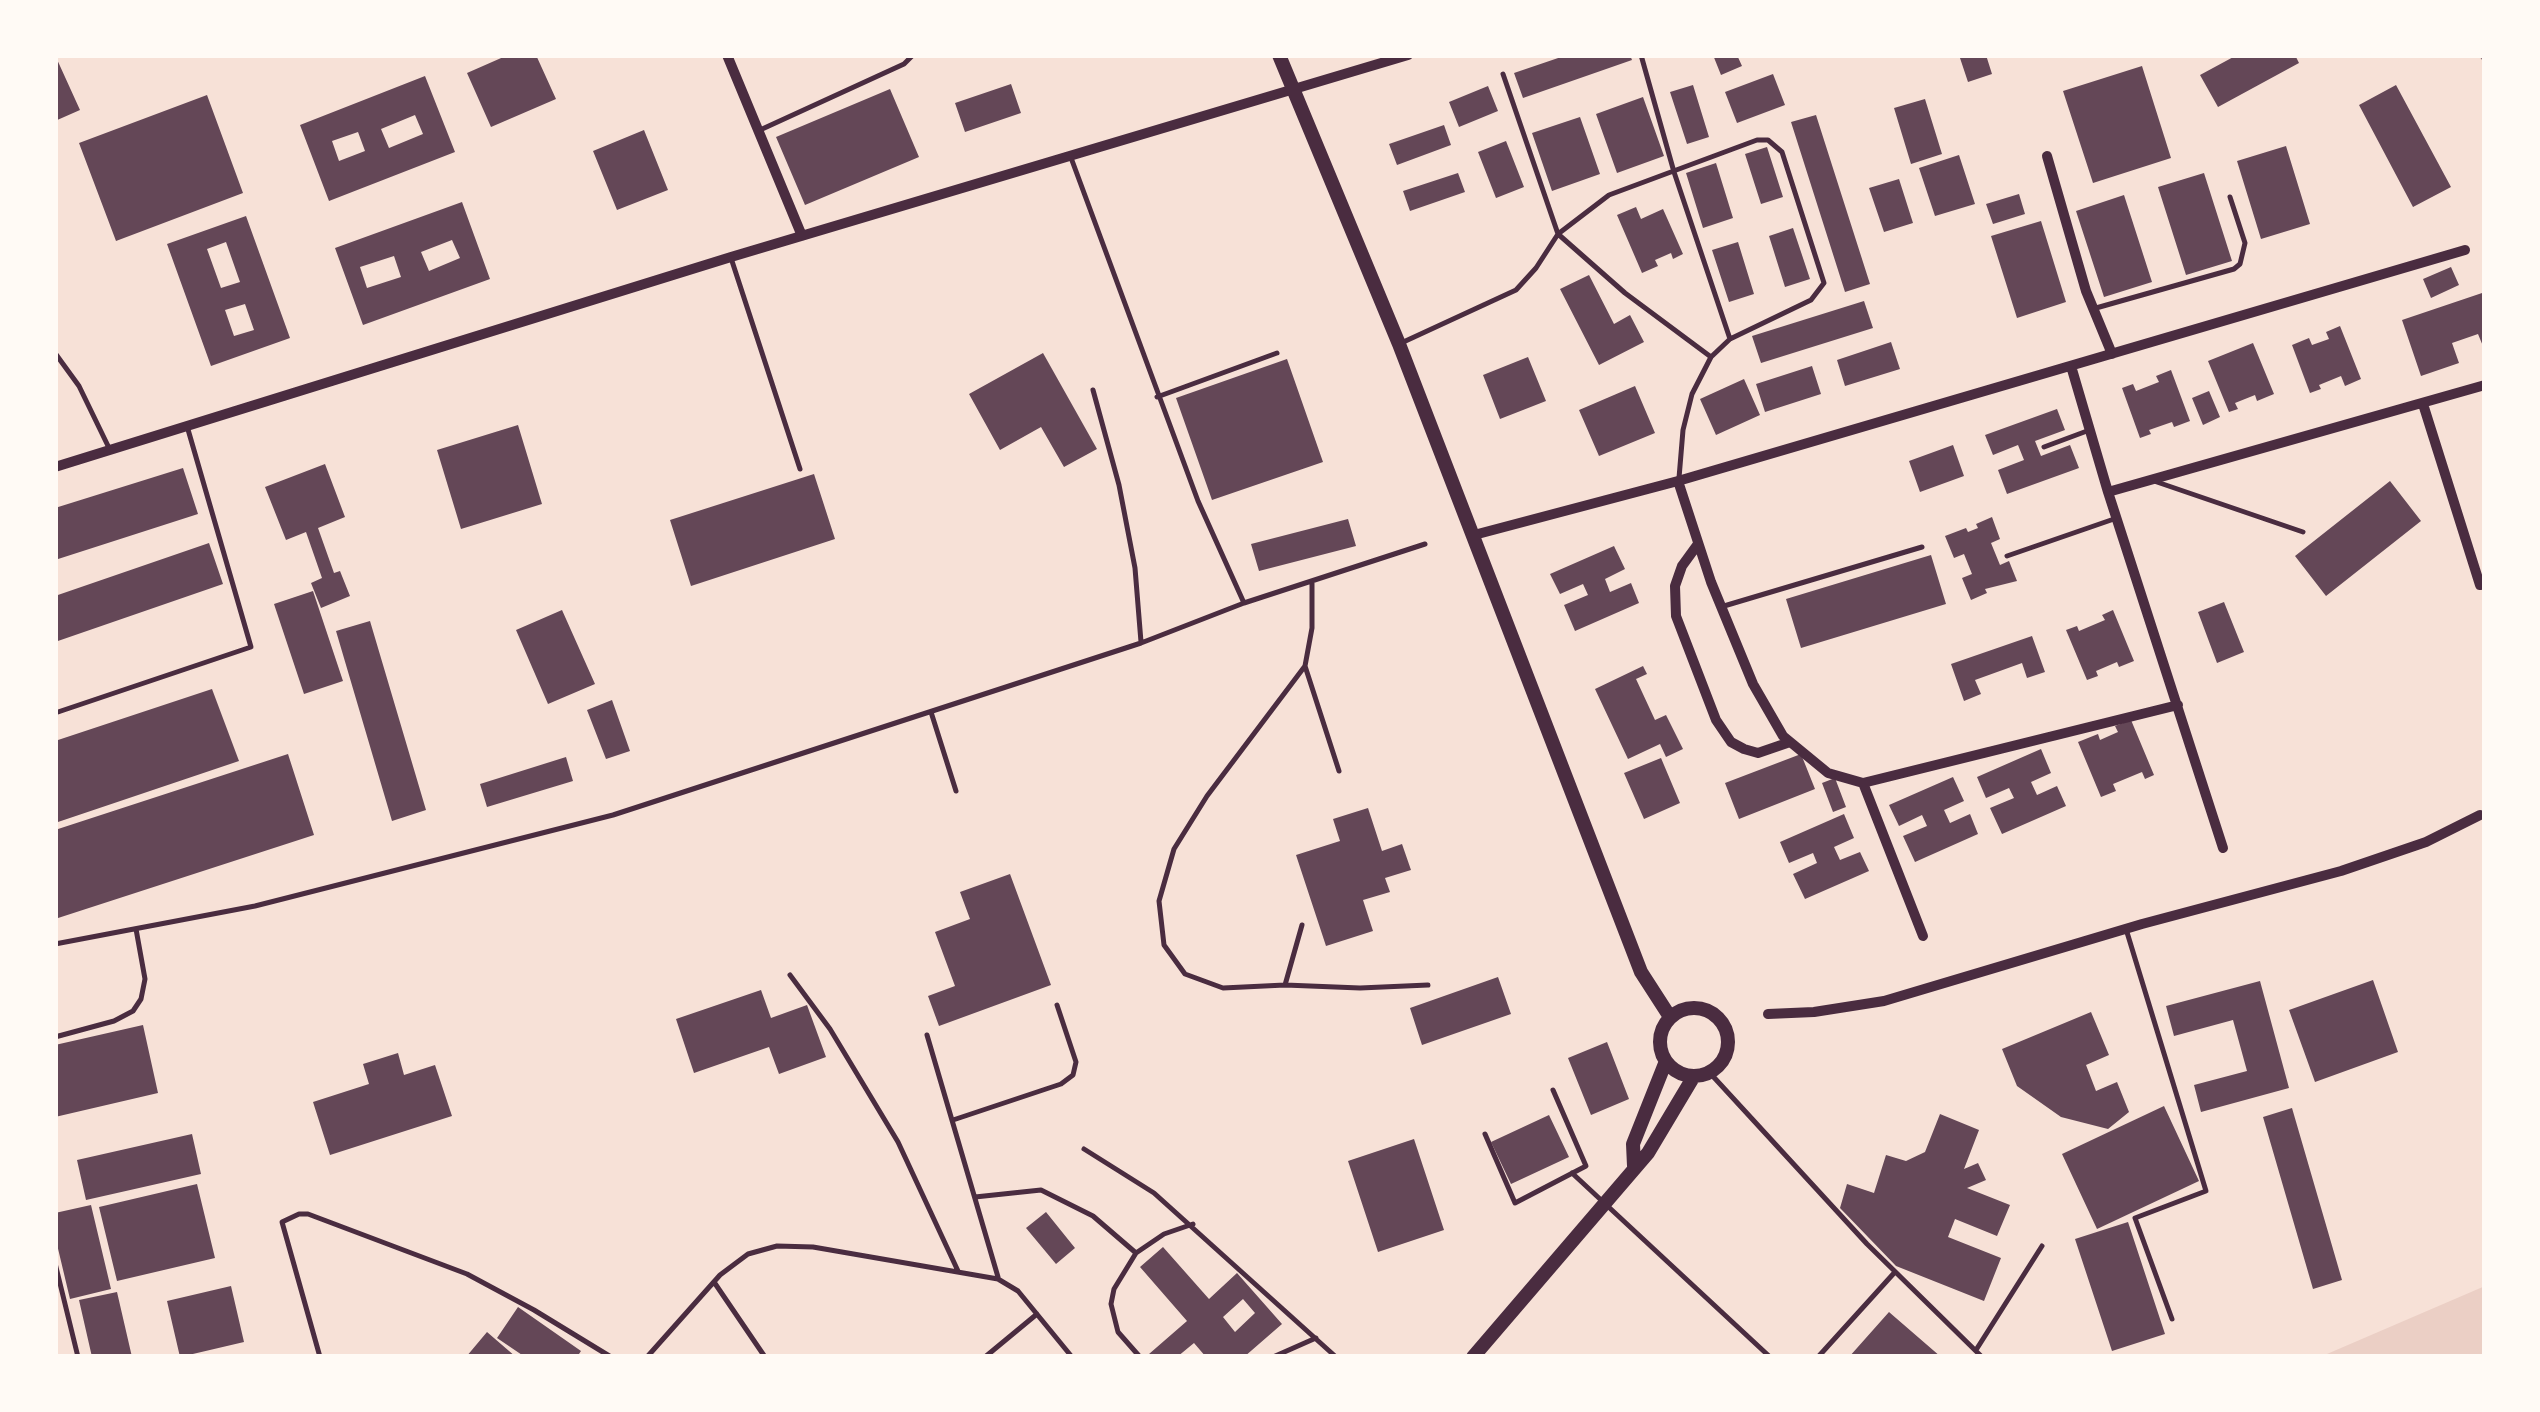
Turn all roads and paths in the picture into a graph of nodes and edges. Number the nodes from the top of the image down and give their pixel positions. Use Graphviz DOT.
graph roads {
  1 [pos="727,55"];
  2 [pos="912,55"];
  3 [pos="1279,55"];
  4 [pos="1408,55"];
  5 [pos="1641,55"];
  6 [pos="1502,74"];
  7 [pos="1294,87"];
  8 [pos="757,131"];
  9 [pos="1070,155"];
  10 [pos="2047,156"];
  11 [pos="1674,172"];
  12 [pos="2230,197"];
  13 [pos="1558,234"];
  14 [pos="802,236"];
  15 [pos="2465,250"];
  16 [pos="731,257"];
  17 [pos="2093,309"];
  18 [pos="1730,339"];
  19 [pos="1399,344"];
  20 [pos="55,353"];
  21 [pos="1278,353"];
  22 [pos="2112,354"];
  23 [pos="1712,357"];
  24 [pos="2072,366"];
  25 [pos="2485,385"];
  26 [pos="1093,390"];
  27 [pos="1157,396"];
  28 [pos="2423,404"];
  29 [pos="186,426"];
  30 [pos="2090,430"];
  31 [pos="2044,447"];
  32 [pos="110,450"];
  33 [pos="55,466"];
  34 [pos="800,469"];
  35 [pos="2152,480"];
  36 [pos="1678,481"];
  37 [pos="2108,492"];
  38 [pos="2116,518"];
  39 [pos="2303,532"];
  40 [pos="1474,535"];
  41 [pos="1425,544"];
  42 [pos="1698,544"];
  43 [pos="1922,547"];
  44 [pos="2007,556"];
  45 [pos="1312,583"];
  46 [pos="2485,584"];
  47 [pos="1244,603"];
  48 [pos="1721,607"];
  49 [pos="1141,644"];
  50 [pos="1306,666"];
  51 [pos="2178,705"];
  52 [pos="931,712"];
  53 [pos="55,713"];
  54 [pos="1790,742"];
  55 [pos="1339,771"];
  56 [pos="1863,782"];
  57 [pos="956,791"];
  58 [pos="2480,815"];
  59 [pos="2224,848"];
  60 [pos="1302,924"];
  61 [pos="136,929"];
  62 [pos="2126,929"];
  63 [pos="1923,936"];
  64 [pos="55,944"];
  65 [pos="790,975"];
  66 [pos="1428,984"];
  67 [pos="1285,985"];
  68 [pos="1057,1004"];
  69 [pos="1768,1014"];
  70 [pos="1670,1017"];
  71 [pos="927,1035"];
  72 [pos="55,1037"];
  73 [pos="1666,1061"];
  74 [pos="1701,1074"];
  75 [pos="1553,1090"];
  76 [pos="952,1120"];
  77 [pos="1485,1134"];
  78 [pos="1084,1149"];
  79 [pos="1634,1166"];
  80 [pos="1572,1174"];
  81 [pos="975,1197"];
  82 [pos="1604,1204"];
  83 [pos="1193,1224"];
  84 [pos="2042,1246"];
  85 [pos="1136,1253"];
  86 [pos="55,1263"];
  87 [pos="958,1271"];
  88 [pos="1895,1272"];
  89 [pos="998,1278"];
  90 [pos="714,1282"];
  91 [pos="1037,1314"];
  92 [pos="2172,1319"];
  93 [pos="1316,1338"];
  94 [pos="1976,1350"];
  95 [pos="78,1357"];
  96 [pos="320,1357"];
  97 [pos="611,1357"];
  98 [pos="647,1357"];
  99 [pos="765,1357"];
  100 [pos="985,1357"];
  101 [pos="1072,1357"];
  102 [pos="1140,1357"];
  103 [pos="1273,1357"];
  104 [pos="1336,1357"];
  105 [pos="1473,1357"];
  106 [pos="1770,1357"];
  107 [pos="1818,1357"];
  108 [pos="1982,1357"];
  1 -- 8 [label="street"];
  2 -- 8 [label="lane"];
  3 -- 7 [label="street"];
  4 -- 7 [label="street"];
  5 -- 11 [label="lane"];
  6 -- 13 [label="lane"];
  7 -- 9 [label="street"];
  7 -- 19 [label="street"];
  8 -- 14 [label="street"];
  9 -- 14 [label="street"];
  9 -- 27 [label="lane"];
  10 -- 17 [label="street"];
  11 -- 13 [label="lane"];
  11 -- 18 [label="lane"];
  11 -- 18 [label="lane"];
  12 -- 17 [label="lane"];
  13 -- 19 [label="lane"];
  13 -- 23 [label="lane"];
  14 -- 16 [label="street"];
  15 -- 22 [label="street"];
  16 -- 29 [label="street"];
  16 -- 34 [label="lane"];
  17 -- 22 [label="street"];
  18 -- 23 [label="lane"];
  19 -- 40 [label="street"];
  20 -- 32 [label="lane"];
  21 -- 27 [label="lane"];
  22 -- 24 [label="street"];
  23 -- 36 [label="lane"];
  24 -- 30 [label="street"];
  24 -- 36 [label="street"];
  25 -- 28 [label="street"];
  26 -- 49 [label="lane"];
  27 -- 47 [label="lane"];
  28 -- 35 [label="street"];
  28 -- 46 [label="street"];
  29 -- 32 [label="street"];
  29 -- 53 [label="lane"];
  30 -- 31 [label="lane"];
  30 -- 37 [label="street"];
  32 -- 33 [label="street"];
  35 -- 37 [label="street"];
  35 -- 39 [label="lane"];
  36 -- 40 [label="street"];
  36 -- 42 [label="street"];
  37 -- 38 [label="street"];
  38 -- 44 [label="lane"];
  38 -- 51 [label="street"];
  40 -- 70 [label="street"];
  41 -- 45 [label="lane"];
  42 -- 48 [label="street"];
  42 -- 54 [label="street"];
  43 -- 48 [label="lane"];
  45 -- 47 [label="lane"];
  45 -- 50 [label="lane"];
  47 -- 49 [label="lane"];
  48 -- 54 [label="street"];
  49 -- 52 [label="lane"];
  50 -- 55 [label="lane"];
  50 -- 67 [label="lane"];
  51 -- 56 [label="street"];
  51 -- 59 [label="street"];
  52 -- 57 [label="lane"];
  52 -- 61 [label="lane"];
  54 -- 56 [label="street"];
  56 -- 63 [label="street"];
  58 -- 62 [label="street"];
  60 -- 67 [label="lane"];
  61 -- 64 [label="lane"];
  61 -- 72 [label="lane"];
  62 -- 69 [label="street"];
  62 -- 92 [label="lane"];
  65 -- 87 [label="lane"];
  66 -- 67 [label="lane"];
  68 -- 76 [label="lane"];
  70 -- 73 [label="street"];
  70 -- 74 [label="street"];
  71 -- 76 [label="lane"];
  73 -- 74 [label="street"];
  73 -- 79 [label="street"];
  74 -- 79 [label="street"];
  74 -- 88 [label="lane"];
  75 -- 80 [label="lane"];
  76 -- 81 [label="lane"];
  77 -- 80 [label="lane"];
  78 -- 83 [label="lane"];
  79 -- 82 [label="street"];
  80 -- 82 [label="lane"];
  81 -- 85 [label="lane"];
  81 -- 89 [label="lane"];
  82 -- 105 [label="street"];
  82 -- 106 [label="lane"];
  83 -- 85 [label="lane"];
  83 -- 93 [label="lane"];
  84 -- 94 [label="lane"];
  85 -- 102 [label="lane"];
  86 -- 95 [label="lane"];
  87 -- 89 [label="lane"];
  87 -- 90 [label="lane"];
  88 -- 94 [label="lane"];
  88 -- 107 [label="lane"];
  89 -- 91 [label="lane"];
  90 -- 98 [label="lane"];
  90 -- 99 [label="lane"];
  91 -- 100 [label="lane"];
  91 -- 101 [label="lane"];
  93 -- 103 [label="lane"];
  93 -- 104 [label="lane"];
  94 -- 108 [label="lane"];
  96 -- 97 [label="lane"];
}
